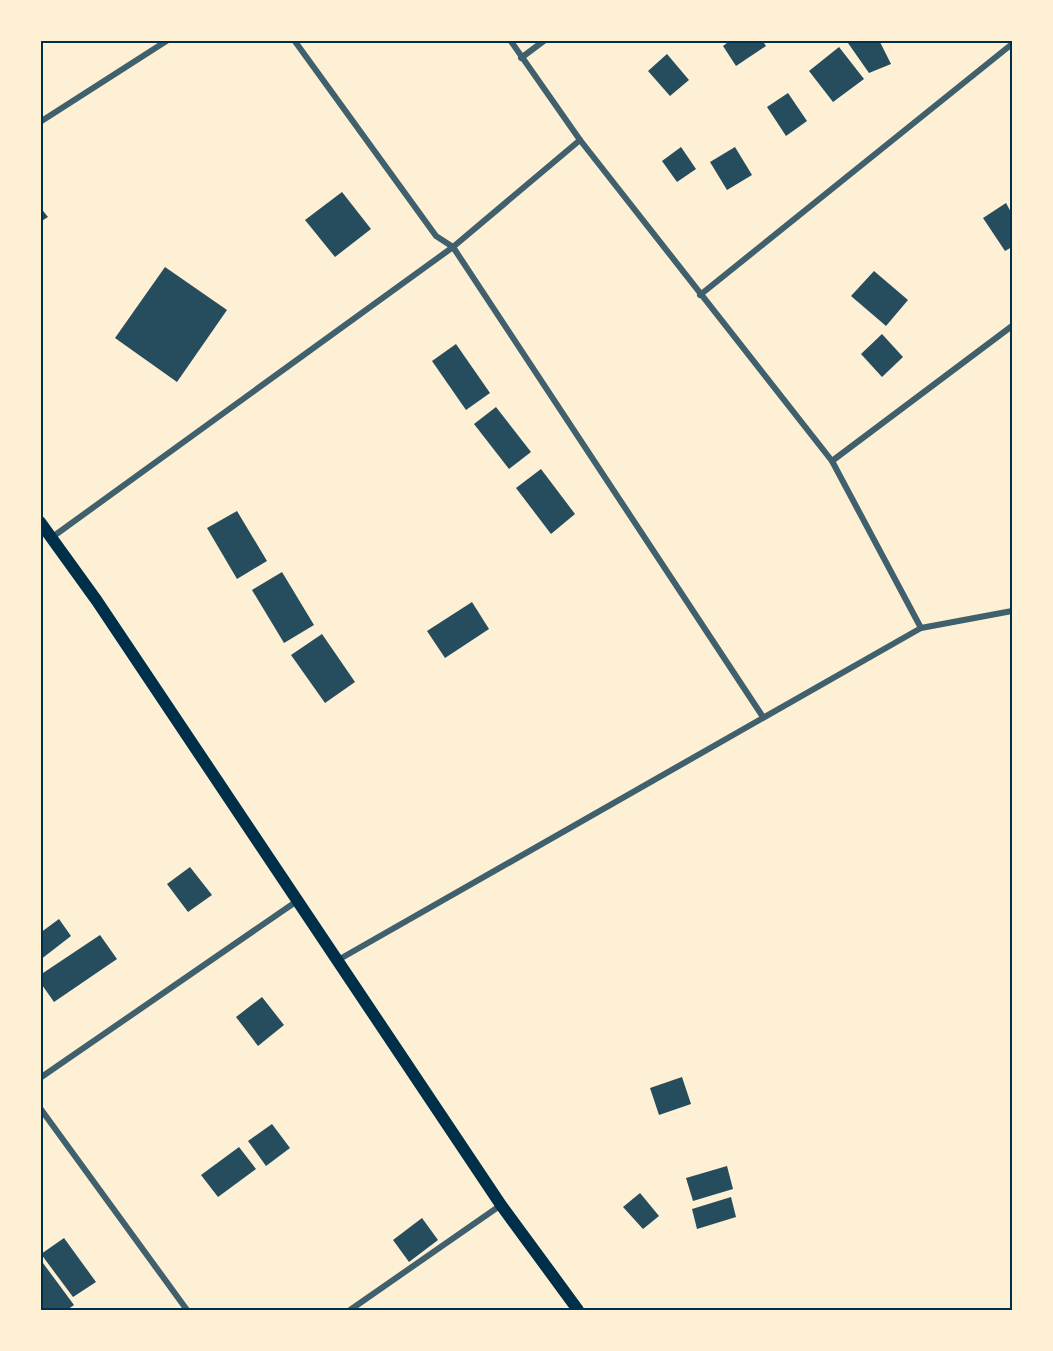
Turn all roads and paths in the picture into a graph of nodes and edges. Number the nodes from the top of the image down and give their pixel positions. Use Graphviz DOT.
graph roads {
  1 [pos="168,40"];
  2 [pos="294,40"];
  3 [pos="510,40"];
  4 [pos="545,40"];
  5 [pos="1012,44"];
  6 [pos="521,58"];
  7 [pos="40,122"];
  8 [pos="580,140"];
  9 [pos="453,247"];
  10 [pos="700,295"];
  11 [pos="1012,327"];
  12 [pos="832,461"];
  13 [pos="40,522"];
  14 [pos="51,538"];
  15 [pos="1012,611"];
  16 [pos="921,628"];
  17 [pos="763,717"];
  18 [pos="297,901"];
  19 [pos="338,960"];
  20 [pos="40,1078"];
  21 [pos="40,1108"];
  22 [pos="501,1205"];
  23 [pos="187,1311"];
  24 [pos="350,1311"];
  25 [pos="578,1311"];
  1 -- 7 [label="street"];
  2 -- 9 [label="street"];
  3 -- 6 [label="street"];
  4 -- 6 [label="street"];
  5 -- 10 [label="street"];
  6 -- 8 [label="street"];
  8 -- 9 [label="street"];
  8 -- 10 [label="street"];
  9 -- 14 [label="street"];
  9 -- 17 [label="street"];
  10 -- 12 [label="street"];
  11 -- 12 [label="street"];
  12 -- 16 [label="street"];
  13 -- 14 [label="main road"];
  14 -- 18 [label="main road"];
  15 -- 16 [label="street"];
  16 -- 17 [label="street"];
  17 -- 19 [label="street"];
  18 -- 19 [label="main road"];
  18 -- 20 [label="street"];
  19 -- 22 [label="main road"];
  21 -- 23 [label="street"];
  22 -- 24 [label="street"];
  22 -- 25 [label="main road"];
}
